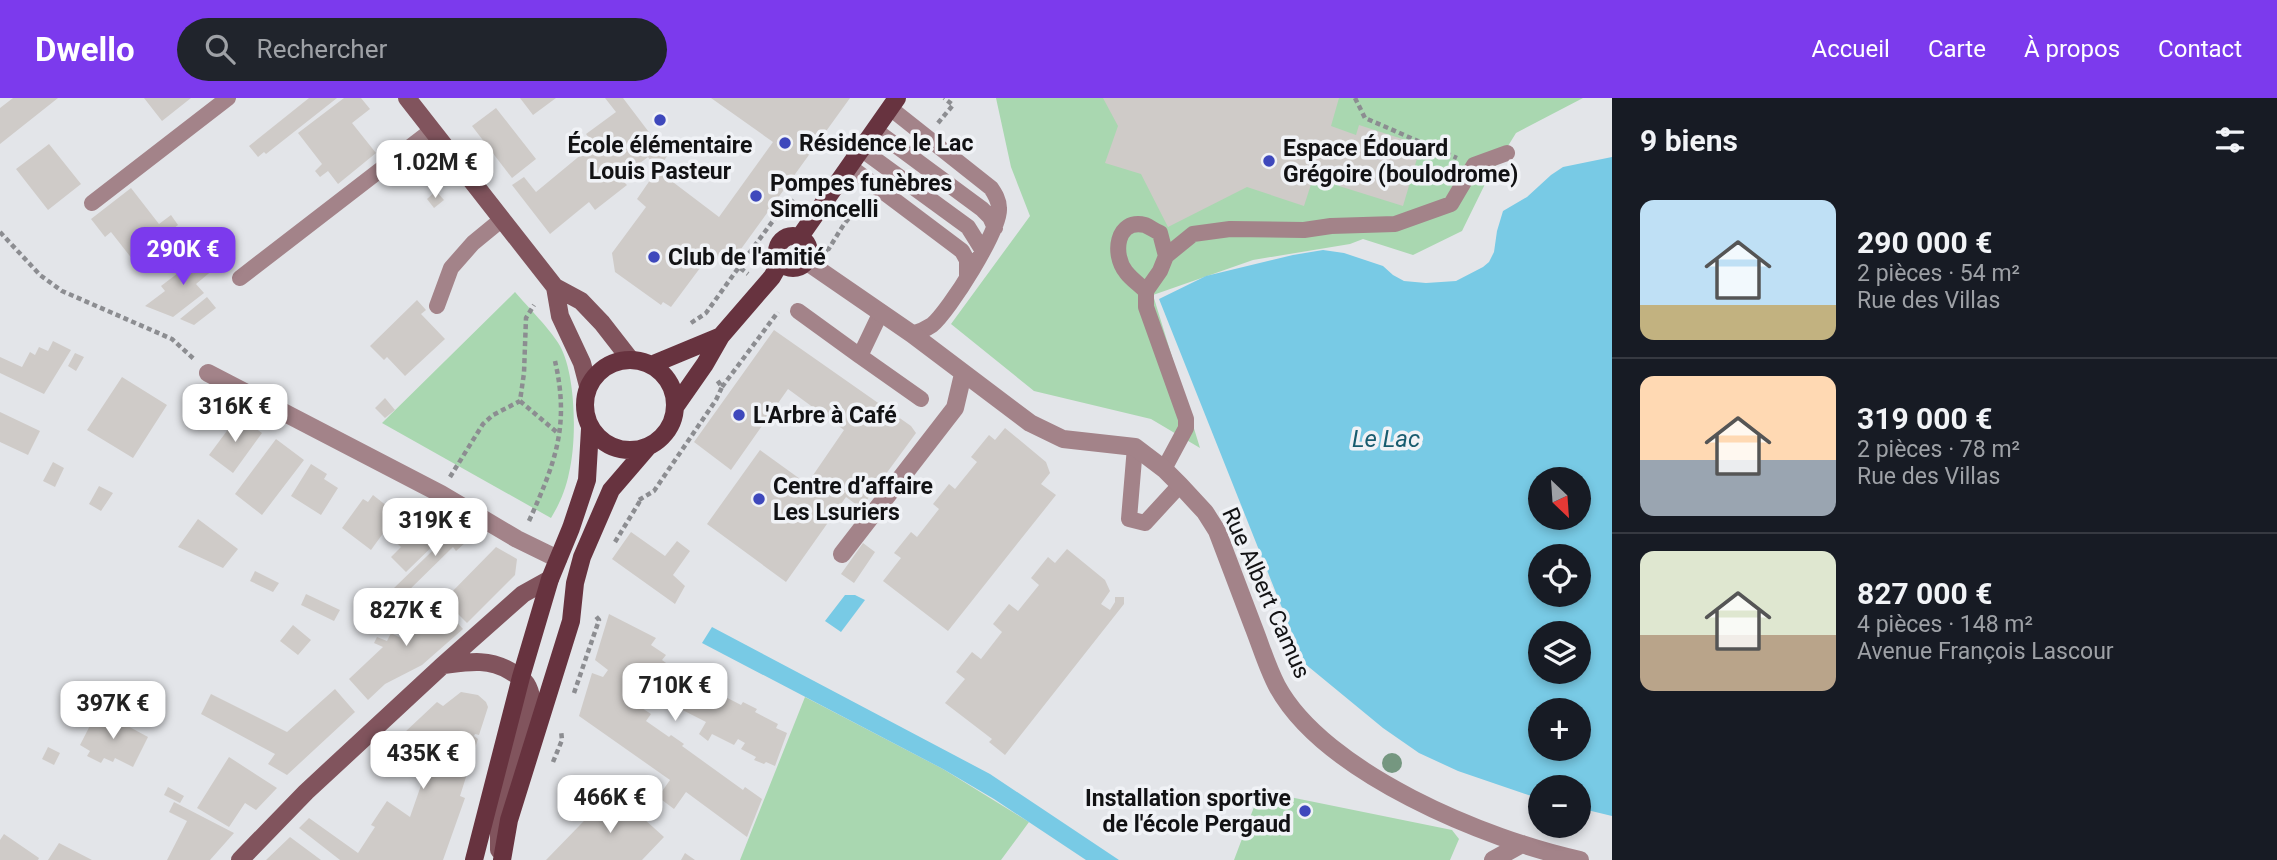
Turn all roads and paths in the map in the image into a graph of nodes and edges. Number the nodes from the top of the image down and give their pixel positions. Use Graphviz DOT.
graph roads {
  1 [pos="228,98"];
  2 [pos="407,98"];
  3 [pos="1355,98"];
  4 [pos="894,103"];
  5 [pos="432,130"];
  6 [pos="875,130"];
  7 [pos="861,149"];
  8 [pos="1507,153"];
  9 [pos="1474,165"];
  10 [pos="849,166"];
  11 [pos="92,203"];
  12 [pos="797,205"];
  13 [pos="501,220"];
  14 [pos="995,228"];
  15 [pos="0,232"];
  16 [pos="799,238"];
  17 [pos="983,251"];
  18 [pos="1166,256"];
  19 [pos="806,261"];
  20 [pos="780,263"];
  21 [pos="739,267"];
  22 [pos="748,274"];
  23 [pos="967,276"];
  24 [pos="240,278"];
  25 [pos="555,287"];
  26 [pos="1146,291"];
  27 [pos="437,306"];
  28 [pos="790,308"];
  29 [pos="881,312"];
  30 [pos="539,314"];
  31 [pos="687,326"];
  32 [pos="912,334"];
  33 [pos="720,336"];
  34 [pos="553,355"];
  35 [pos="860,356"];
  36 [pos="630,359"];
  37 [pos="651,365"];
  38 [pos="208,373"];
  39 [pos="712,373"];
  40 [pos="963,374"];
  41 [pos="588,386"];
  42 [pos="722,387"];
  43 [pos="921,399"];
  44 [pos="520,401"];
  45 [pos="675,407"];
  46 [pos="590,429"];
  47 [pos="560,435"];
  48 [pos="648,447"];
  49 [pos="1135,447"];
  50 [pos="1164,469"];
  51 [pos="1180,485"];
  52 [pos="441,494"];
  53 [pos="631,498"];
  54 [pos="517,539"];
  55 [pos="842,554"];
  56 [pos="558,559"];
  57 [pos="550,579"];
  58 [pos="443,665"];
  59 [pos="521,677"];
  60 [pos="1522,844"];
  61 [pos="240,860"];
  62 [pos="474,860"];
  63 [pos="500,860"];
  64 [pos="1493,860"];
  65 [pos="1580,860"];
  1 -- 11 [label="lane"];
  2 -- 5 [label="main road"];
  3 -- 9 [label="path"];
  4 -- 6 [label="main road"];
  4 -- 14 [label="lane"];
  5 -- 13 [label="main road"];
  5 -- 24 [label="lane"];
  6 -- 7 [label="main road"];
  6 -- 14 [label="lane"];
  7 -- 10 [label="main road"];
  7 -- 17 [label="lane"];
  8 -- 9 [label="lane"];
  9 -- 18 [label="lane"];
  10 -- 16 [label="main road"];
  10 -- 23 [label="lane"];
  12 -- 21 [label="path"];
  13 -- 25 [label="main road"];
  13 -- 27 [label="lane"];
  14 -- 17 [label="lane"];
  15 -- 38 [label="path"];
  16 -- 19 [label="main road"];
  16 -- 20 [label="main road"];
  17 -- 23 [label="lane"];
  18 -- 26 [label="lane"];
  18 -- 26 [label="lane"];
  19 -- 20 [label="main road"];
  19 -- 29 [label="street"];
  20 -- 33 [label="main road"];
  21 -- 22 [label="path"];
  21 -- 31 [label="path"];
  23 -- 32 [label="lane"];
  25 -- 36 [label="main road"];
  25 -- 41 [label="main road"];
  26 -- 50 [label="lane"];
  28 -- 35 [label="lane"];
  28 -- 42 [label="path"];
  29 -- 32 [label="street"];
  29 -- 35 [label="lane"];
  30 -- 44 [label="path"];
  32 -- 40 [label="street"];
  33 -- 37 [label="main road"];
  33 -- 45 [label="main road"];
  34 -- 47 [label="path"];
  35 -- 43 [label="lane"];
  36 -- 37 [label="main road"];
  36 -- 41 [label="main road"];
  37 -- 45 [label="main road"];
  38 -- 52 [label="street"];
  39 -- 42 [label="path"];
  40 -- 49 [label="street"];
  40 -- 55 [label="street"];
  41 -- 46 [label="main road"];
  42 -- 53 [label="path"];
  44 -- 47 [label="path"];
  44 -- 52 [label="path"];
  45 -- 48 [label="main road"];
  46 -- 48 [label="main road"];
  46 -- 56 [label="main road"];
  47 -- 54 [label="path"];
  48 -- 63 [label="main road"];
  49 -- 50 [label="street, Rue Albert Camus"];
  49 -- 51 [label="lane"];
  50 -- 51 [label="street, Rue Albert Camus"];
  51 -- 60 [label="street, Rue Albert Camus"];
  52 -- 54 [label="street"];
  54 -- 56 [label="street"];
  56 -- 57 [label="main road"];
  57 -- 58 [label="main road"];
  57 -- 59 [label="main road"];
  58 -- 59 [label="main road"];
  58 -- 61 [label="main road"];
  59 -- 62 [label="main road"];
  59 -- 63 [label="main road"];
  60 -- 64 [label="street"];
  60 -- 65 [label="street, Rue Albert Camus"];
}
